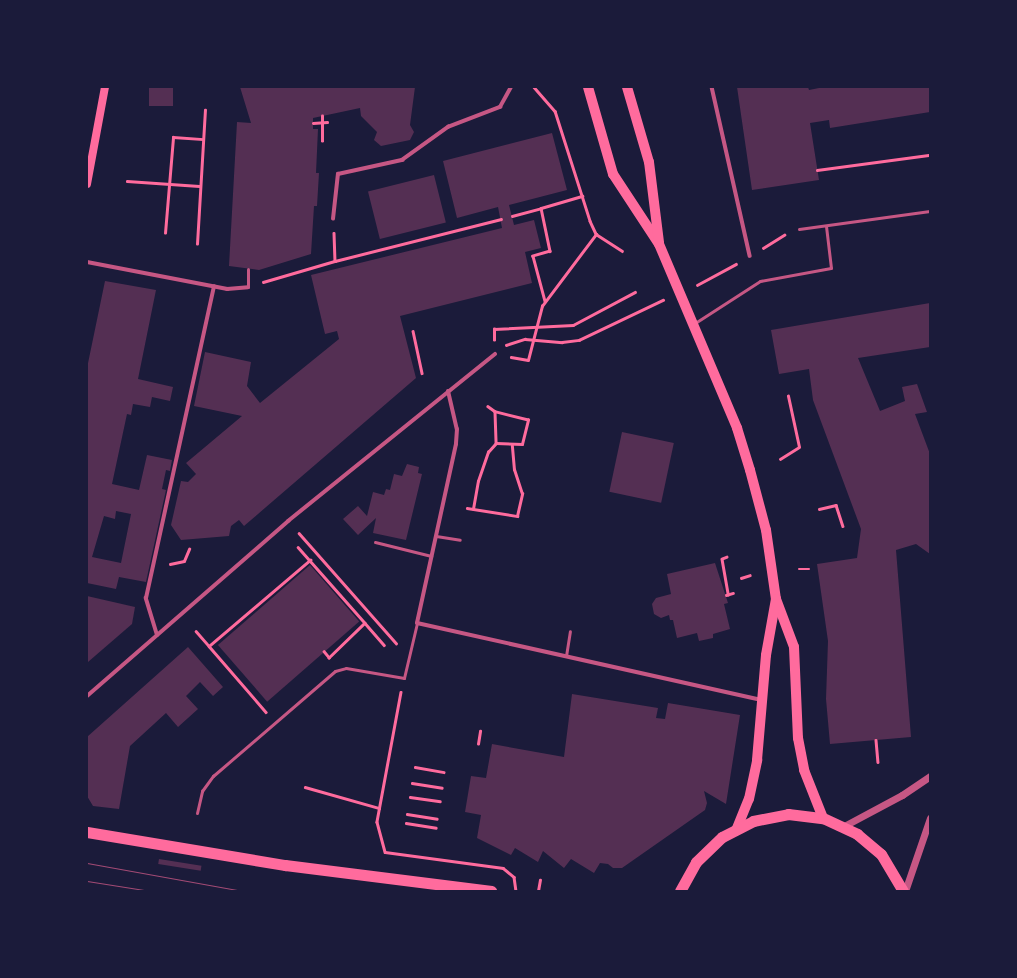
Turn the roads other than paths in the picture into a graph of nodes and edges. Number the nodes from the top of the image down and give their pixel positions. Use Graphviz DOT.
graph roads {
  1 [pos="105,87"];
  2 [pos="511,87"];
  3 [pos="588,87"];
  4 [pos="627,87"];
  5 [pos="712,87"];
  6 [pos="87,184"];
  7 [pos="930,211"];
  8 [pos="333,219"];
  9 [pos="826,226"];
  10 [pos="799,229"];
  11 [pos="659,244"];
  12 [pos="750,256"];
  13 [pos="87,262"];
  14 [pos="248,269"];
  15 [pos="214,286"];
  16 [pos="248,287"];
  17 [pos="693,324"];
  18 [pos="495,354"];
  19 [pos="448,391"];
  20 [pos="436,536"];
  21 [pos="460,540"];
  22 [pos="375,542"];
  23 [pos="432,556"];
  24 [pos="776,599"];
  25 [pos="417,623"];
  26 [pos="570,631"];
  27 [pos="157,635"];
  28 [pos="566,656"];
  29 [pos="87,696"];
  30 [pos="763,700"];
  31 [pos="930,776"];
  32 [pos="197,813"];
  33 [pos="823,818"];
  34 [pos="930,818"];
  35 [pos="844,826"];
  36 [pos="737,828"];
  37 [pos="87,832"];
  38 [pos="491,891"];
  39 [pos="680,891"];
  40 [pos="904,891"];
  1 -- 6 [label="main road"];
  2 -- 8 [label="street"];
  3 -- 11 [label="main road"];
  4 -- 11 [label="main road"];
  5 -- 12 [label="street"];
  7 -- 9 [label="lane"];
  9 -- 10 [label="lane"];
  9 -- 17 [label="lane"];
  11 -- 17 [label="main road"];
  13 -- 15 [label="street"];
  14 -- 16 [label="lane"];
  15 -- 16 [label="street"];
  15 -- 27 [label="street"];
  17 -- 24 [label="main road"];
  18 -- 19 [label="street"];
  19 -- 20 [label="street"];
  19 -- 27 [label="street"];
  20 -- 21 [label="lane"];
  20 -- 23 [label="street"];
  22 -- 23 [label="lane"];
  23 -- 25 [label="street"];
  24 -- 30 [label="main road"];
  24 -- 33 [label="main road"];
  25 -- 28 [label="street"];
  25 -- 32 [label="lane"];
  26 -- 28 [label="lane"];
  27 -- 29 [label="street"];
  28 -- 30 [label="street"];
  30 -- 36 [label="main road"];
  31 -- 35 [label="street"];
  33 -- 35 [label="highway"];
  33 -- 36 [label="highway"];
  34 -- 40 [label="street"];
  35 -- 40 [label="highway"];
  36 -- 39 [label="highway"];
  37 -- 38 [label="highway"];
}
